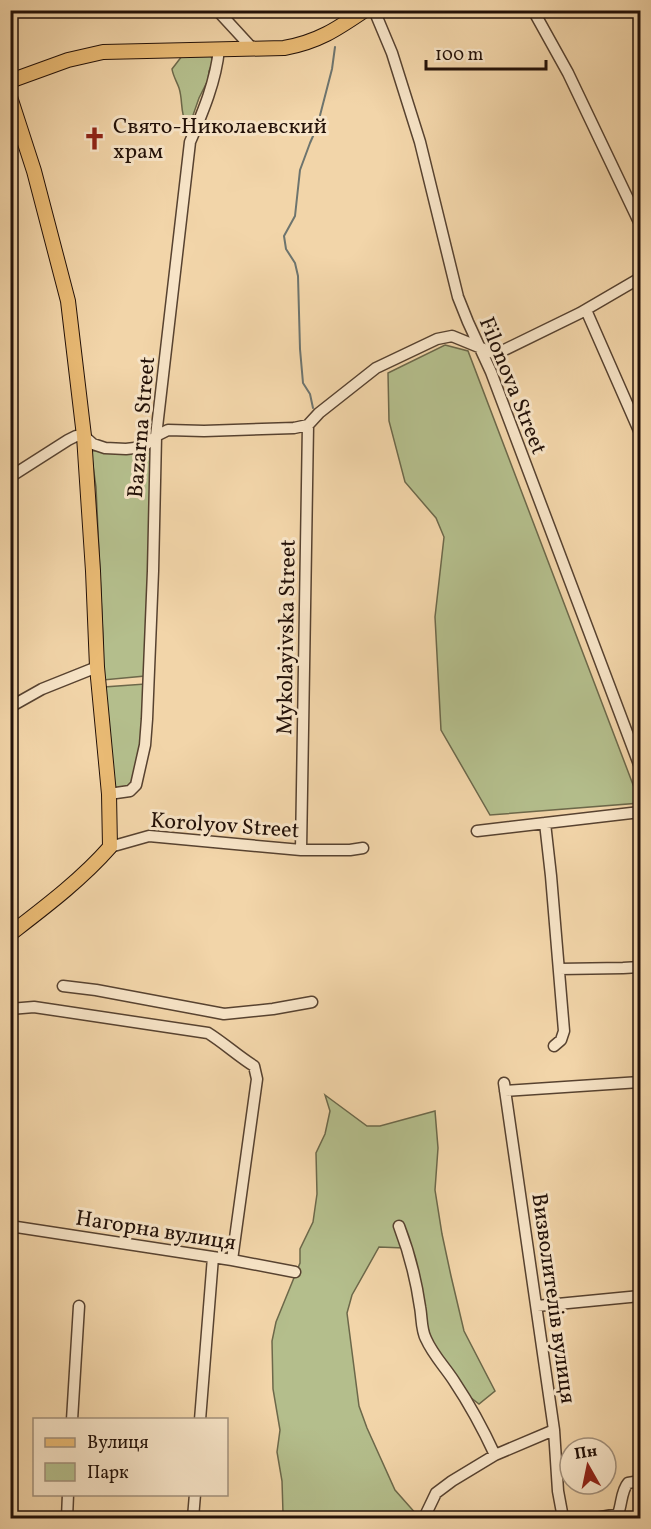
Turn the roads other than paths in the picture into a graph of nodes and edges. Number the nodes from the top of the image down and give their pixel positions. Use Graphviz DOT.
graph roads {
  1 [pos="217,10"];
  2 [pos="365,10"];
  3 [pos="374,10"];
  4 [pos="533,10"];
  5 [pos="219,49"];
  6 [pos="253,49"];
  7 [pos="10,81"];
  8 [pos="10,97"];
  9 [pos="640,224"];
  10 [pos="640,278"];
  11 [pos="586,310"];
  12 [pos="478,346"];
  13 [pos="308,425"];
  14 [pos="640,433"];
  15 [pos="84,436"];
  16 [pos="156,436"];
  17 [pos="10,477"];
  18 [pos="97,667"];
  19 [pos="10,707"];
  20 [pos="640,767"];
  21 [pos="109,794"];
  22 [pos="640,812"];
  23 [pos="545,822"];
  24 [pos="477,831"];
  25 [pos="110,847"];
  26 [pos="363,848"];
  27 [pos="300,850"];
  28 [pos="10,934"];
  29 [pos="640,967"];
  30 [pos="559,969"];
  31 [pos="63,986"];
  32 [pos="312,1002"];
  33 [pos="10,1009"];
  34 [pos="554,1046"];
  35 [pos="640,1082"];
  36 [pos="10,1226"];
  37 [pos="399,1226"];
  38 [pos="213,1257"];
  39 [pos="232,1260"];
  40 [pos="295,1272"];
  41 [pos="640,1296"];
  42 [pos="79,1306"];
  43 [pos="537,1306"];
  44 [pos="72,1418"];
  45 [pos="200,1418"];
  46 [pos="554,1430"];
  47 [pos="495,1455"];
  48 [pos="640,1481"];
  49 [pos="68,1496"];
  50 [pos="195,1496"];
  51 [pos="67,1518"];
  52 [pos="193,1518"];
  53 [pos="424,1518"];
  54 [pos="563,1518"];
  55 [pos="596,1518"];
  1 -- 6 [label="street"];
  2 -- 6 [label="main road"];
  3 -- 12 [label="street, Filonova Street"];
  4 -- 9 [label="street"];
  5 -- 6 [label="main road"];
  5 -- 7 [label="main road"];
  5 -- 16 [label="street, Bazarna Street"];
  8 -- 15 [label="main road, Bazarna Street"];
  10 -- 11 [label="street"];
  11 -- 12 [label="street"];
  11 -- 14 [label="street"];
  12 -- 13 [label="street"];
  12 -- 20 [label="street, Filonova Street"];
  13 -- 16 [label="street"];
  13 -- 27 [label="street, Mykolayivska Street"];
  15 -- 16 [label="street"];
  15 -- 17 [label="street"];
  15 -- 18 [label="main road, Bazarna Street"];
  16 -- 21 [label="street, Bazarna Street"];
  18 -- 19 [label="street"];
  18 -- 21 [label="main road, Bazarna Street"];
  21 -- 25 [label="main road, Bazarna Street"];
  22 -- 23 [label="street"];
  23 -- 24 [label="street"];
  23 -- 30 [label="street"];
  25 -- 27 [label="street, Korolyov Street"];
  25 -- 28 [label="main road, Korolyov Street"];
  26 -- 27 [label="street, Korolyov Street"];
  29 -- 30 [label="street"];
  30 -- 34 [label="street"];
  31 -- 32 [label="street"];
  33 -- 39 [label="street"];
  35 -- 43 [label="street, Визволителів вулиця"];
  36 -- 38 [label="street, Нагорна вулиця"];
  37 -- 47 [label="street"];
  38 -- 39 [label="street, Нагорна вулиця"];
  38 -- 45 [label="street"];
  39 -- 40 [label="street, Нагорна вулиця"];
  41 -- 43 [label="street"];
  42 -- 44 [label="street"];
  43 -- 46 [label="street, Визволителів вулиця"];
  46 -- 47 [label="street"];
  46 -- 54 [label="street, Визволителів вулиця"];
  47 -- 53 [label="street"];
  48 -- 55 [label="street"];
  49 -- 51 [label="street"];
  50 -- 52 [label="street"];
}
